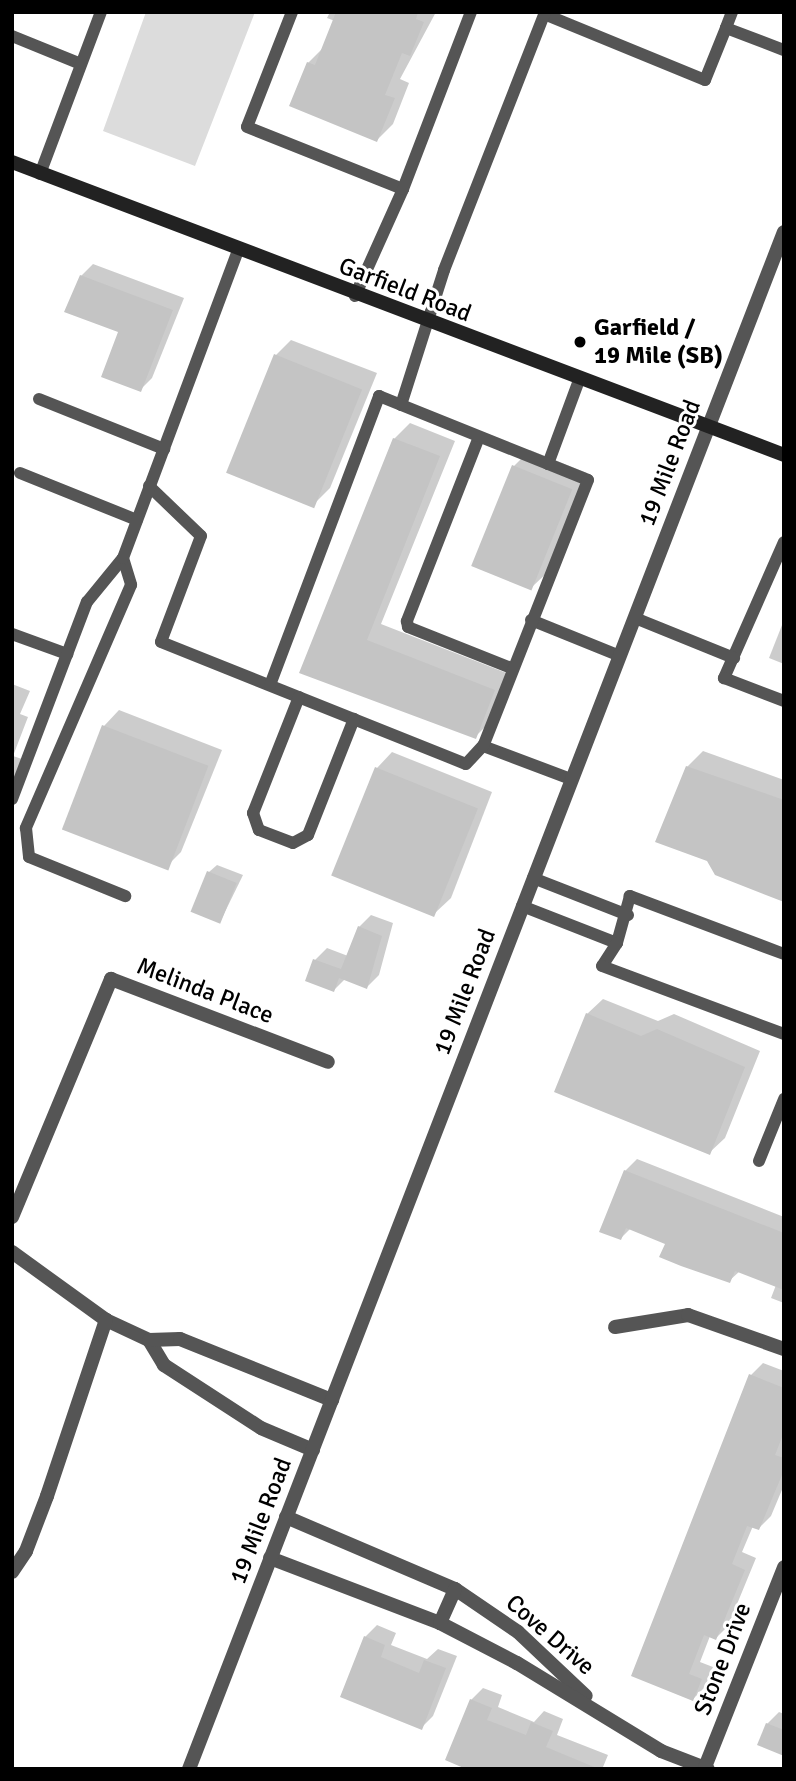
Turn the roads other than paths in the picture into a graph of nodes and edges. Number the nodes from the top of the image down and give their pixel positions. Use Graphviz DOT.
graph roads {
  1 [pos="101,12"];
  2 [pos="292,12"];
  3 [pos="471,12"];
  4 [pos="732,12"];
  5 [pos="545,13"];
  6 [pos="726,28"];
  7 [pos="12,36"];
  8 [pos="784,50"];
  9 [pos="81,64"];
  10 [pos="12,162"];
  11 [pos="40,174"];
  12 [pos="403,189"];
  13 [pos="784,232"];
  14 [pos="238,251"];
  15 [pos="355,296"];
  16 [pos="429,324"];
  17 [pos="579,380"];
  18 [pos="39,399"];
  19 [pos="401,405"];
  20 [pos="708,427"];
  21 [pos="480,437"];
  22 [pos="163,449"];
  23 [pos="784,455"];
  24 [pos="548,464"];
  25 [pos="20,473"];
  26 [pos="149,486"];
  27 [pos="137,520"];
  28 [pos="783,539"];
  29 [pos="123,558"];
  30 [pos="635,618"];
  31 [pos="531,620"];
  32 [pos="12,634"];
  33 [pos="67,654"];
  34 [pos="620,656"];
  35 [pos="734,657"];
  36 [pos="511,668"];
  37 [pos="270,685"];
  38 [pos="299,697"];
  39 [pos="784,701"];
  40 [pos="354,719"];
  41 [pos="483,746"];
  42 [pos="572,779"];
  43 [pos="12,799"];
  44 [pos="533,878"];
  45 [pos="125,896"];
  46 [pos="522,906"];
  47 [pos="628,915"];
  48 [pos="617,943"];
  49 [pos="784,954"];
  50 [pos="784,1034"];
  51 [pos="328,1062"];
  52 [pos="784,1100"];
  53 [pos="759,1161"];
  54 [pos="12,1217"];
  55 [pos="12,1252"];
  56 [pos="106,1320"];
  57 [pos="615,1327"];
  58 [pos="149,1340"];
  59 [pos="784,1349"];
  60 [pos="332,1401"];
  61 [pos="313,1450"];
  62 [pos="286,1517"];
  63 [pos="270,1558"];
  64 [pos="784,1567"];
  65 [pos="12,1572"];
  66 [pos="455,1589"];
  67 [pos="440,1623"];
  68 [pos="613,1719"];
  69 [pos="707,1768"];
  70 [pos="189,1769"];
  1 -- 9 [label="lane"];
  2 -- 12 [label="lane"];
  3 -- 12 [label="lane"];
  4 -- 6 [label="lane"];
  5 -- 6 [label="lane"];
  5 -- 16 [label="lane"];
  6 -- 8 [label="lane"];
  7 -- 9 [label="lane"];
  9 -- 11 [label="lane"];
  10 -- 11 [label="main road, Garfield Road"];
  11 -- 14 [label="main road, Garfield Road"];
  12 -- 15 [label="lane"];
  13 -- 20 [label="street, 19 Mile Road"];
  14 -- 15 [label="main road, Garfield Road"];
  14 -- 22 [label="lane"];
  15 -- 16 [label="main road, Garfield Road"];
  16 -- 17 [label="main road, Garfield Road"];
  16 -- 19 [label="lane"];
  17 -- 20 [label="main road, Garfield Road"];
  17 -- 24 [label="lane"];
  18 -- 22 [label="lane"];
  19 -- 21 [label="lane"];
  19 -- 37 [label="lane"];
  20 -- 23 [label="main road, Garfield Road"];
  20 -- 30 [label="street, 19 Mile Road"];
  21 -- 24 [label="lane"];
  21 -- 36 [label="lane"];
  22 -- 26 [label="lane"];
  24 -- 31 [label="lane"];
  25 -- 27 [label="lane"];
  26 -- 27 [label="lane"];
  26 -- 37 [label="lane"];
  27 -- 29 [label="lane"];
  28 -- 35 [label="lane"];
  29 -- 33 [label="lane"];
  29 -- 45 [label="lane"];
  30 -- 34 [label="street, 19 Mile Road"];
  30 -- 35 [label="lane"];
  31 -- 34 [label="lane"];
  31 -- 36 [label="lane"];
  32 -- 33 [label="lane"];
  33 -- 43 [label="lane"];
  34 -- 42 [label="street, 19 Mile Road"];
  35 -- 39 [label="lane"];
  36 -- 41 [label="lane"];
  37 -- 38 [label="lane"];
  38 -- 40 [label="lane"];
  38 -- 40 [label="lane"];
  40 -- 41 [label="lane"];
  41 -- 42 [label="lane"];
  42 -- 44 [label="street, 19 Mile Road"];
  44 -- 46 [label="street, 19 Mile Road"];
  44 -- 47 [label="lane"];
  46 -- 48 [label="lane"];
  46 -- 60 [label="street, 19 Mile Road"];
  47 -- 48 [label="lane"];
  47 -- 49 [label="lane"];
  48 -- 50 [label="lane"];
  51 -- 54 [label="street, Melinda Place"];
  52 -- 53 [label="lane"];
  55 -- 56 [label="street"];
  56 -- 58 [label="street"];
  56 -- 65 [label="street"];
  57 -- 59 [label="street"];
  58 -- 60 [label="street"];
  58 -- 61 [label="street"];
  60 -- 61 [label="street, 19 Mile Road"];
  61 -- 62 [label="street, 19 Mile Road"];
  62 -- 63 [label="street, 19 Mile Road"];
  62 -- 66 [label="street, Cove Drive"];
  63 -- 67 [label="street, Cove Drive"];
  63 -- 70 [label="street, 19 Mile Road"];
  64 -- 69 [label="street, Stone Drive"];
  66 -- 67 [label="street"];
  66 -- 68 [label="street, Cove Drive"];
  67 -- 68 [label="street, Cove Drive"];
  68 -- 69 [label="street, Cove Drive"];
}
